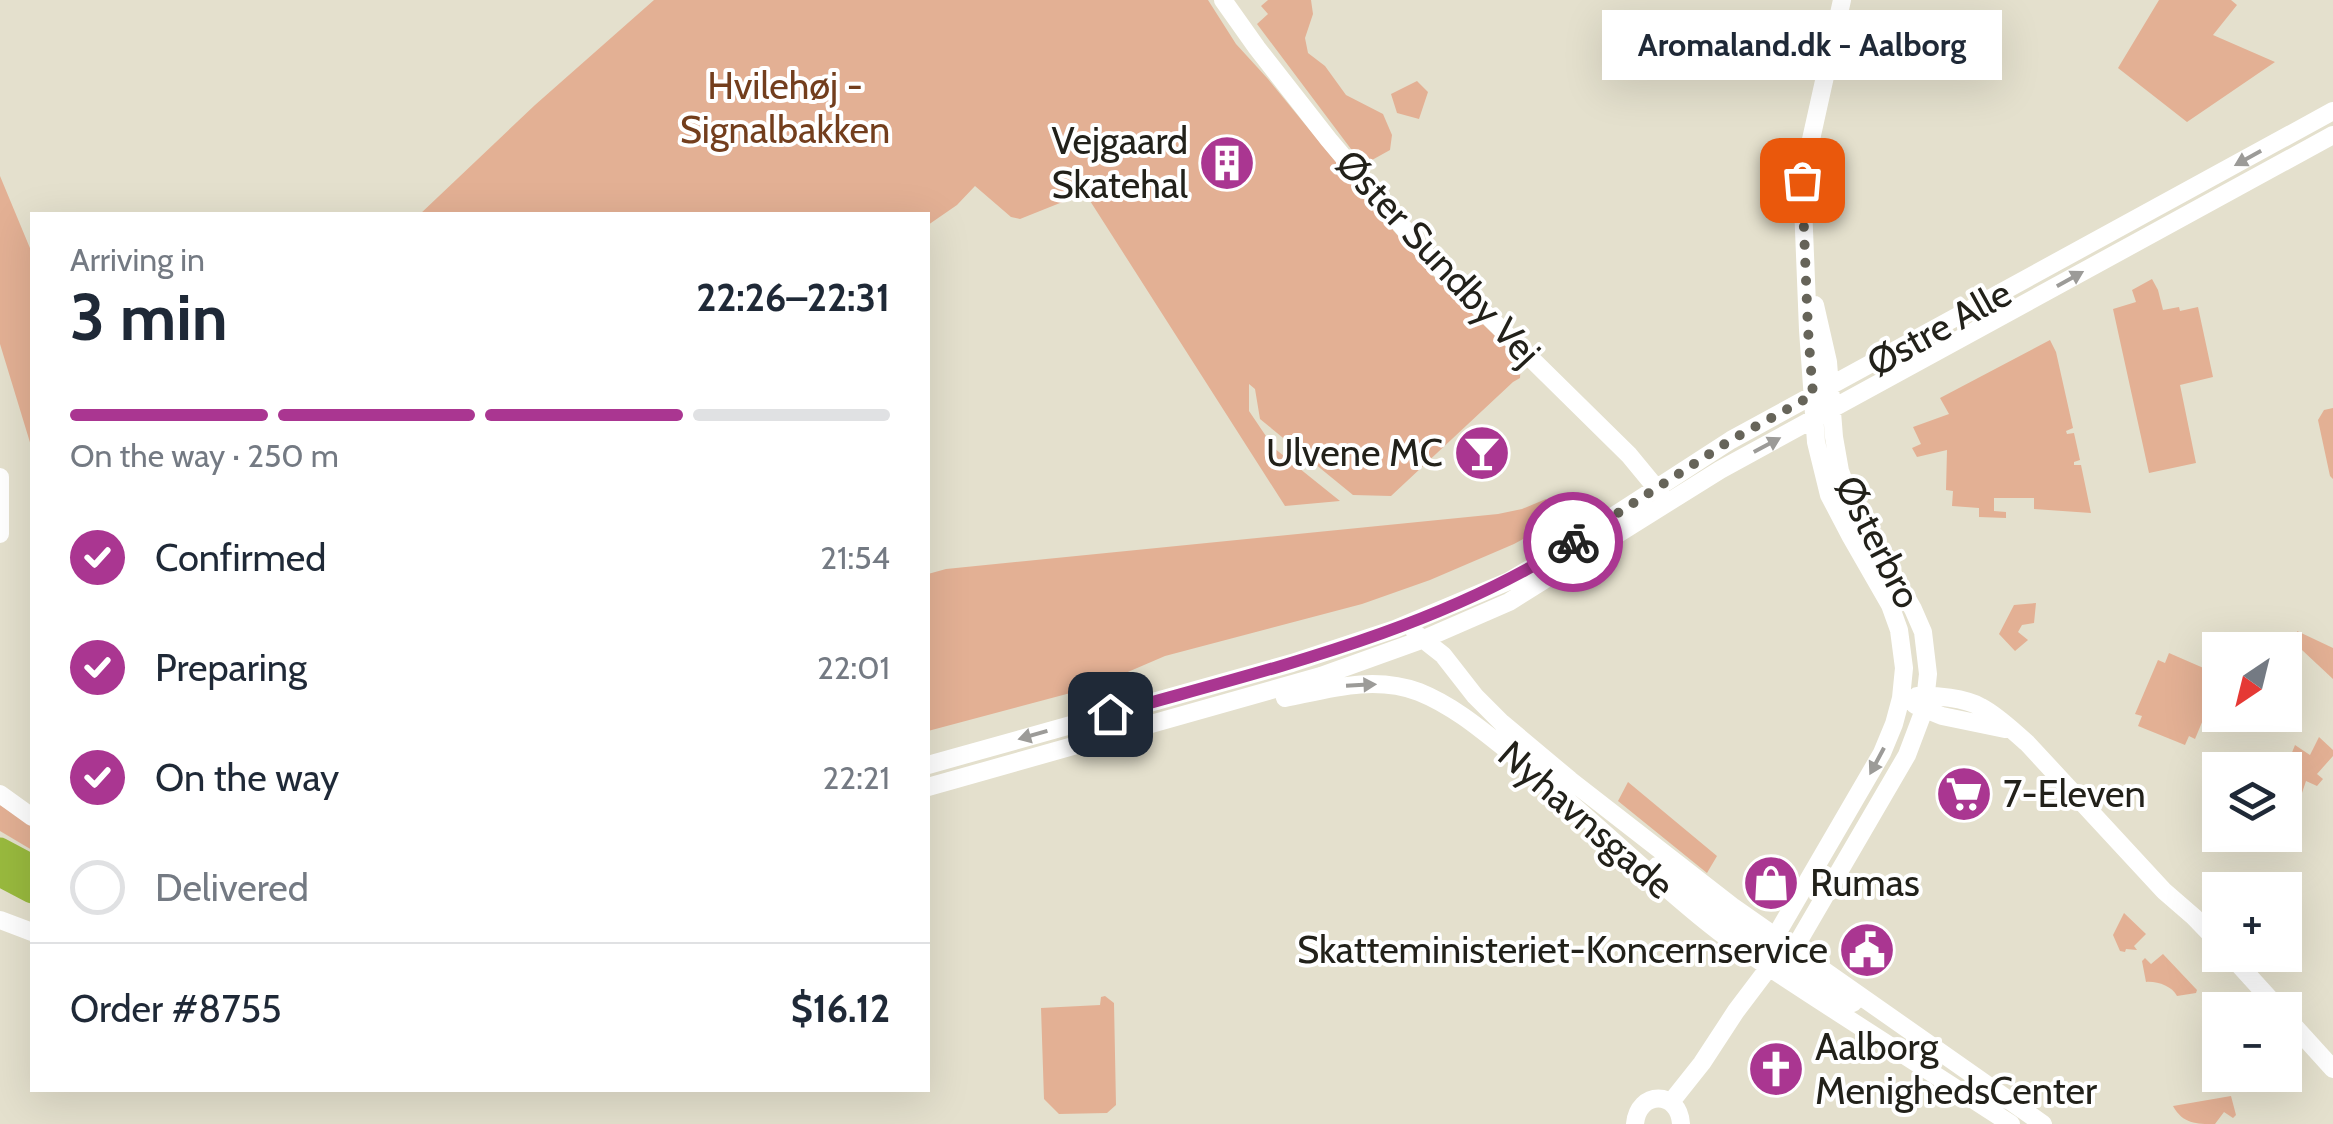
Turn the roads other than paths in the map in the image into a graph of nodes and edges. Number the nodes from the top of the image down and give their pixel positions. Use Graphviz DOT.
graph roads {
  1 [pos="1223,0"];
  2 [pos="1842,0"];
  3 [pos="2333,112"];
  4 [pos="2333,135"];
  5 [pos="1821,391"];
  6 [pos="1832,410"];
  7 [pos="1814,419"];
  8 [pos="0,477"];
  9 [pos="1662,496"];
  10 [pos="0,534"];
  11 [pos="1396,629"];
  12 [pos="1424,639"];
  13 [pos="1901,698"];
  14 [pos="1925,702"];
  15 [pos="1171,720"];
  16 [pos="930,763"];
  17 [pos="930,786"];
  18 [pos="0,794"];
  19 [pos="30,816"];
  20 [pos="0,850"];
  21 [pos="30,866"];
  22 [pos="0,874"];
  23 [pos="30,890"];
  24 [pos="0,920"];
  25 [pos="2202,925"];
  26 [pos="30,931"];
  27 [pos="1794,950"];
  28 [pos="1772,951"];
  29 [pos="2245,972"];
  30 [pos="2263,992"];
  31 [pos="2302,1035"];
  32 [pos="1948,1056"];
  33 [pos="2333,1069"];
  34 [pos="1671,1102"];
  35 [pos="1635,1124"];
  36 [pos="1682,1124"];
  37 [pos="2011,1124"];
  38 [pos="2043,1124"];
  1 -- 9 [label="street, Øster Sundby Vej"];
  2 -- 5 [label="street"];
  3 -- 5 [label="street, Østre Alle, one-way"];
  6 -- 4 [label="street, Østre Alle, one-way"];
  5 -- 6 [label="street, Østerbro"];
  5 -- 7 [label="street, Østerbro"];
  5 -- 9 [label="street, Østre Alle"];
  6 -- 7 [label="street, Østre Alle"];
  6 -- 14 [label="street, Østerbro"];
  9 -- 7 [label="street, Østre Alle, one-way"];
  7 -- 13 [label="street, Østerbro"];
  8 -- 10 [label="street"];
  9 -- 11 [label="street, Østre Alle"];
  9 -- 12 [label="street, Østre Alle"];
  11 -- 12 [label="street, Nyhavnsgade"];
  11 -- 16 [label="street, Østre Alle, one-way"];
  12 -- 15 [label="street, Østre Alle"];
  12 -- 28 [label="street, Nyhavnsgade"];
  13 -- 14 [label="street"];
  13 -- 28 [label="street, Østerbro, one-way"];
  14 -- 25 [label="street"];
  14 -- 27 [label="street"];
  15 -- 17 [label="street, Østre Alle"];
  15 -- 28 [label="street, Nyhavnsgade, one-way"];
  18 -- 19 [label="street"];
  20 -- 21 [label="highway"];
  22 -- 23 [label="highway"];
  24 -- 26 [label="street"];
  27 -- 28 [label="street, Nyhavnsgade"];
  27 -- 28 [label="street"];
  27 -- 32 [label="street, Nyhavnsgade"];
  28 -- 32 [label="street"];
  28 -- 34 [label="street"];
  28 -- 37 [label="street, Nyhavnsgade"];
  29 -- 30 [label="street"];
  31 -- 33 [label="street"];
  32 -- 38 [label="street, Nyhavnsgade"];
  34 -- 35 [label="street"];
  34 -- 36 [label="street"];
}
